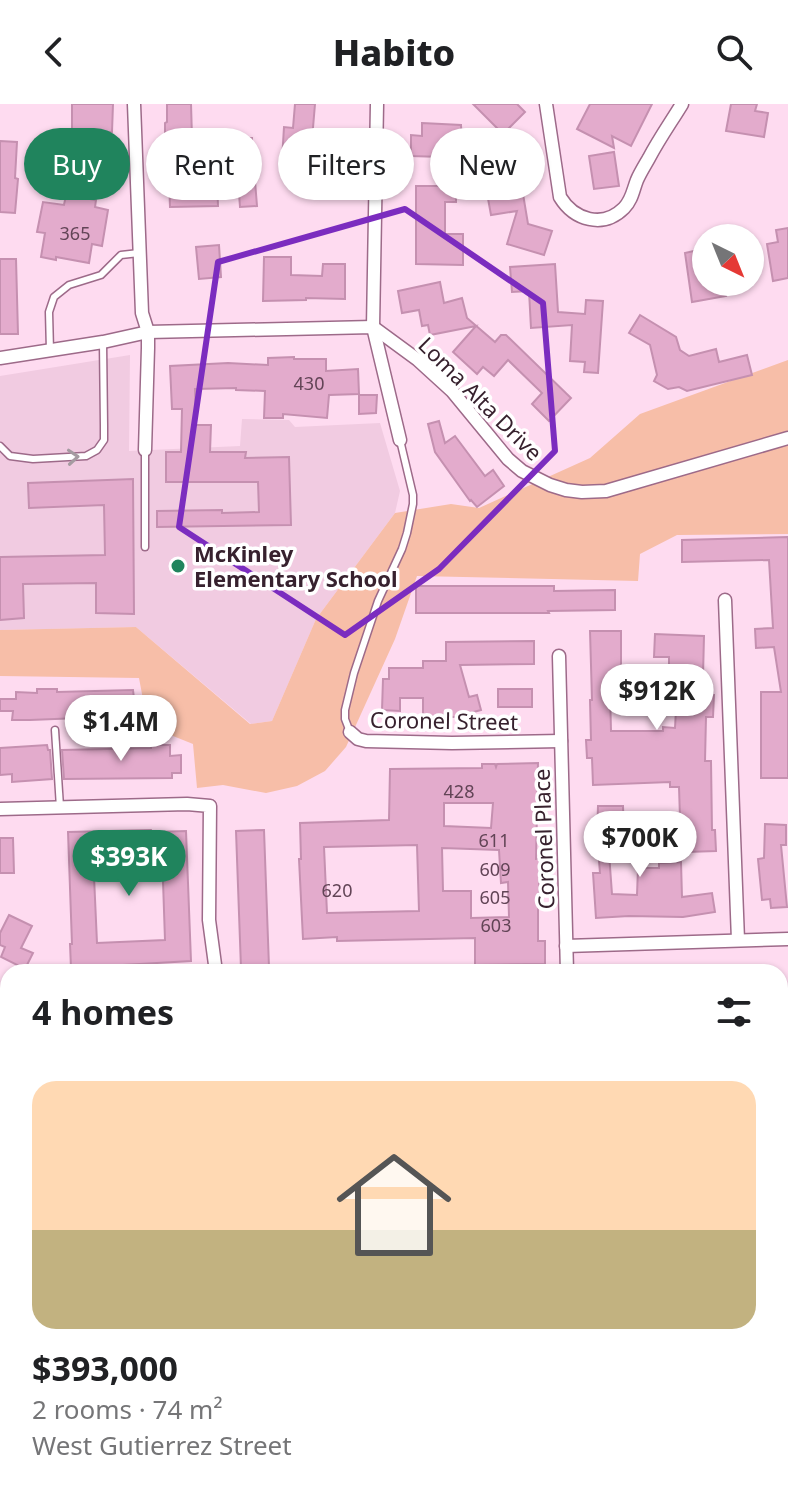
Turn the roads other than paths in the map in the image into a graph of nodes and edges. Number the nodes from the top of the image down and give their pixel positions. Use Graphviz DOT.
graph roads {
  1 [pos="134,104"];
  2 [pos="377,104"];
  3 [pos="546,104"];
  4 [pos="682,104"];
  5 [pos="139,253"];
  6 [pos="373,327"];
  7 [pos="148,332"];
  8 [pos="103,342"];
  9 [pos="50,351"];
  10 [pos="0,358"];
  11 [pos="788,438"];
  12 [pos="400,440"];
  13 [pos="0,446"];
  14 [pos="145,450"];
  15 [pos="145,547"];
  16 [pos="725,600"];
  17 [pos="559,656"];
  18 [pos="55,730"];
  19 [pos="350,732"];
  20 [pos="561,741"];
  21 [pos="60,807"];
  22 [pos="0,809"];
  23 [pos="788,939"];
  24 [pos="738,940"];
  25 [pos="566,946"];
  26 [pos="215,964"];
  27 [pos="567,964"];
  1 -- 5 [label="street"];
  2 -- 6 [label="street, Coronel Street"];
  3 -- 4 [label="street"];
  5 -- 7 [label="street"];
  5 -- 9 [label="lane"];
  6 -- 7 [label="street"];
  6 -- 11 [label="street, Loma Alta Drive"];
  6 -- 12 [label="street, Coronel Street"];
  7 -- 8 [label="street"];
  7 -- 14 [label="street"];
  8 -- 9 [label="street"];
  13 -- 8 [label="lane, one-way"];
  9 -- 10 [label="street"];
  12 -- 19 [label="lane, Coronel Street"];
  14 -- 15 [label="lane"];
  16 -- 24 [label="street"];
  17 -- 20 [label="street, Coronel Place"];
  18 -- 21 [label="lane"];
  19 -- 20 [label="street, Coronel Street"];
  20 -- 25 [label="street, Coronel Place"];
  21 -- 22 [label="street"];
  21 -- 26 [label="street"];
  23 -- 24 [label="street"];
  24 -- 25 [label="street"];
  25 -- 27 [label="street, Coronel Place"];
}
